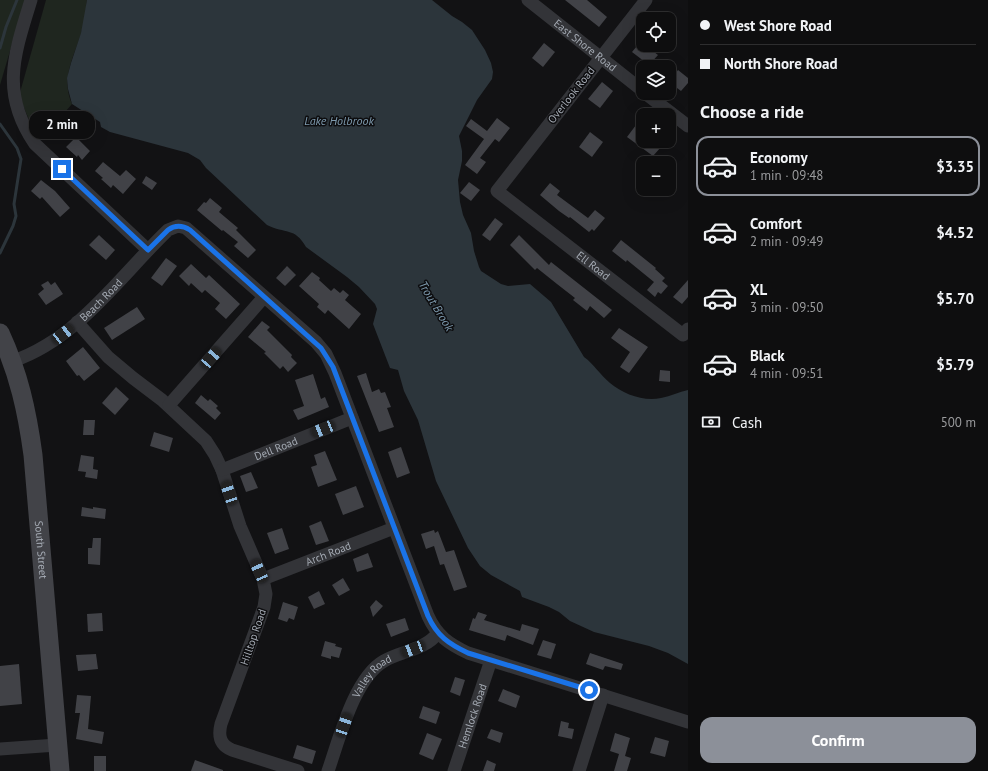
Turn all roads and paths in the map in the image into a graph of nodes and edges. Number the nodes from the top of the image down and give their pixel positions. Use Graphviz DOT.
graph roads {
  1 [pos="31,0"];
  2 [pos="528,0"];
  3 [pos="646,0"];
  4 [pos="600,58"];
  5 [pos="636,86"];
  6 [pos="654,100"];
  7 [pos="688,126"];
  8 [pos="497,191"];
  9 [pos="148,250"];
  10 [pos="264,297"];
  11 [pos="77,322"];
  12 [pos="688,329"];
  13 [pos="0,334"];
  14 [pos="13,362"];
  15 [pos="169,406"];
  16 [pos="352,418"];
  17 [pos="222,470"];
  18 [pos="394,528"];
  19 [pos="263,579"];
  20 [pos="438,633"];
  21 [pos="491,660"];
  22 [pos="603,695"];
  23 [pos="688,722"];
  24 [pos="58,745"];
  25 [pos="0,749"];
  26 [pos="60,771"];
  27 [pos="298,771"];
  28 [pos="328,771"];
  29 [pos="454,771"];
  30 [pos="579,771"];
  1 -- 9 [label="street"];
  2 -- 4 [label="street, East Shore Road"];
  3 -- 4 [label="street, Overlook Road"];
  4 -- 5 [label="street, East Shore Road"];
  4 -- 8 [label="street, Overlook Road"];
  6 -- 7 [label="street, East Shore Road"];
  8 -- 12 [label="street, Ell Road"];
  9 -- 10 [label="street, Beach Road"];
  9 -- 11 [label="street, Beach Road"];
  10 -- 15 [label="street"];
  10 -- 16 [label="street"];
  11 -- 14 [label="street, Beach Road"];
  11 -- 15 [label="street, Hilltop Road"];
  13 -- 14 [label="main road, South Street"];
  14 -- 24 [label="main road, South Street"];
  15 -- 17 [label="street, Hilltop Road"];
  16 -- 17 [label="street, Dell Road"];
  16 -- 18 [label="street"];
  17 -- 19 [label="street, Hilltop Road"];
  18 -- 19 [label="street, Arch Road"];
  18 -- 20 [label="street"];
  19 -- 27 [label="street, Hilltop Road"];
  20 -- 21 [label="street"];
  20 -- 28 [label="street, Valley Road"];
  21 -- 22 [label="street"];
  21 -- 29 [label="street, Hemlock Road"];
  22 -- 23 [label="street"];
  22 -- 30 [label="street"];
  24 -- 25 [label="street"];
  24 -- 26 [label="main road, South Street"];
}
